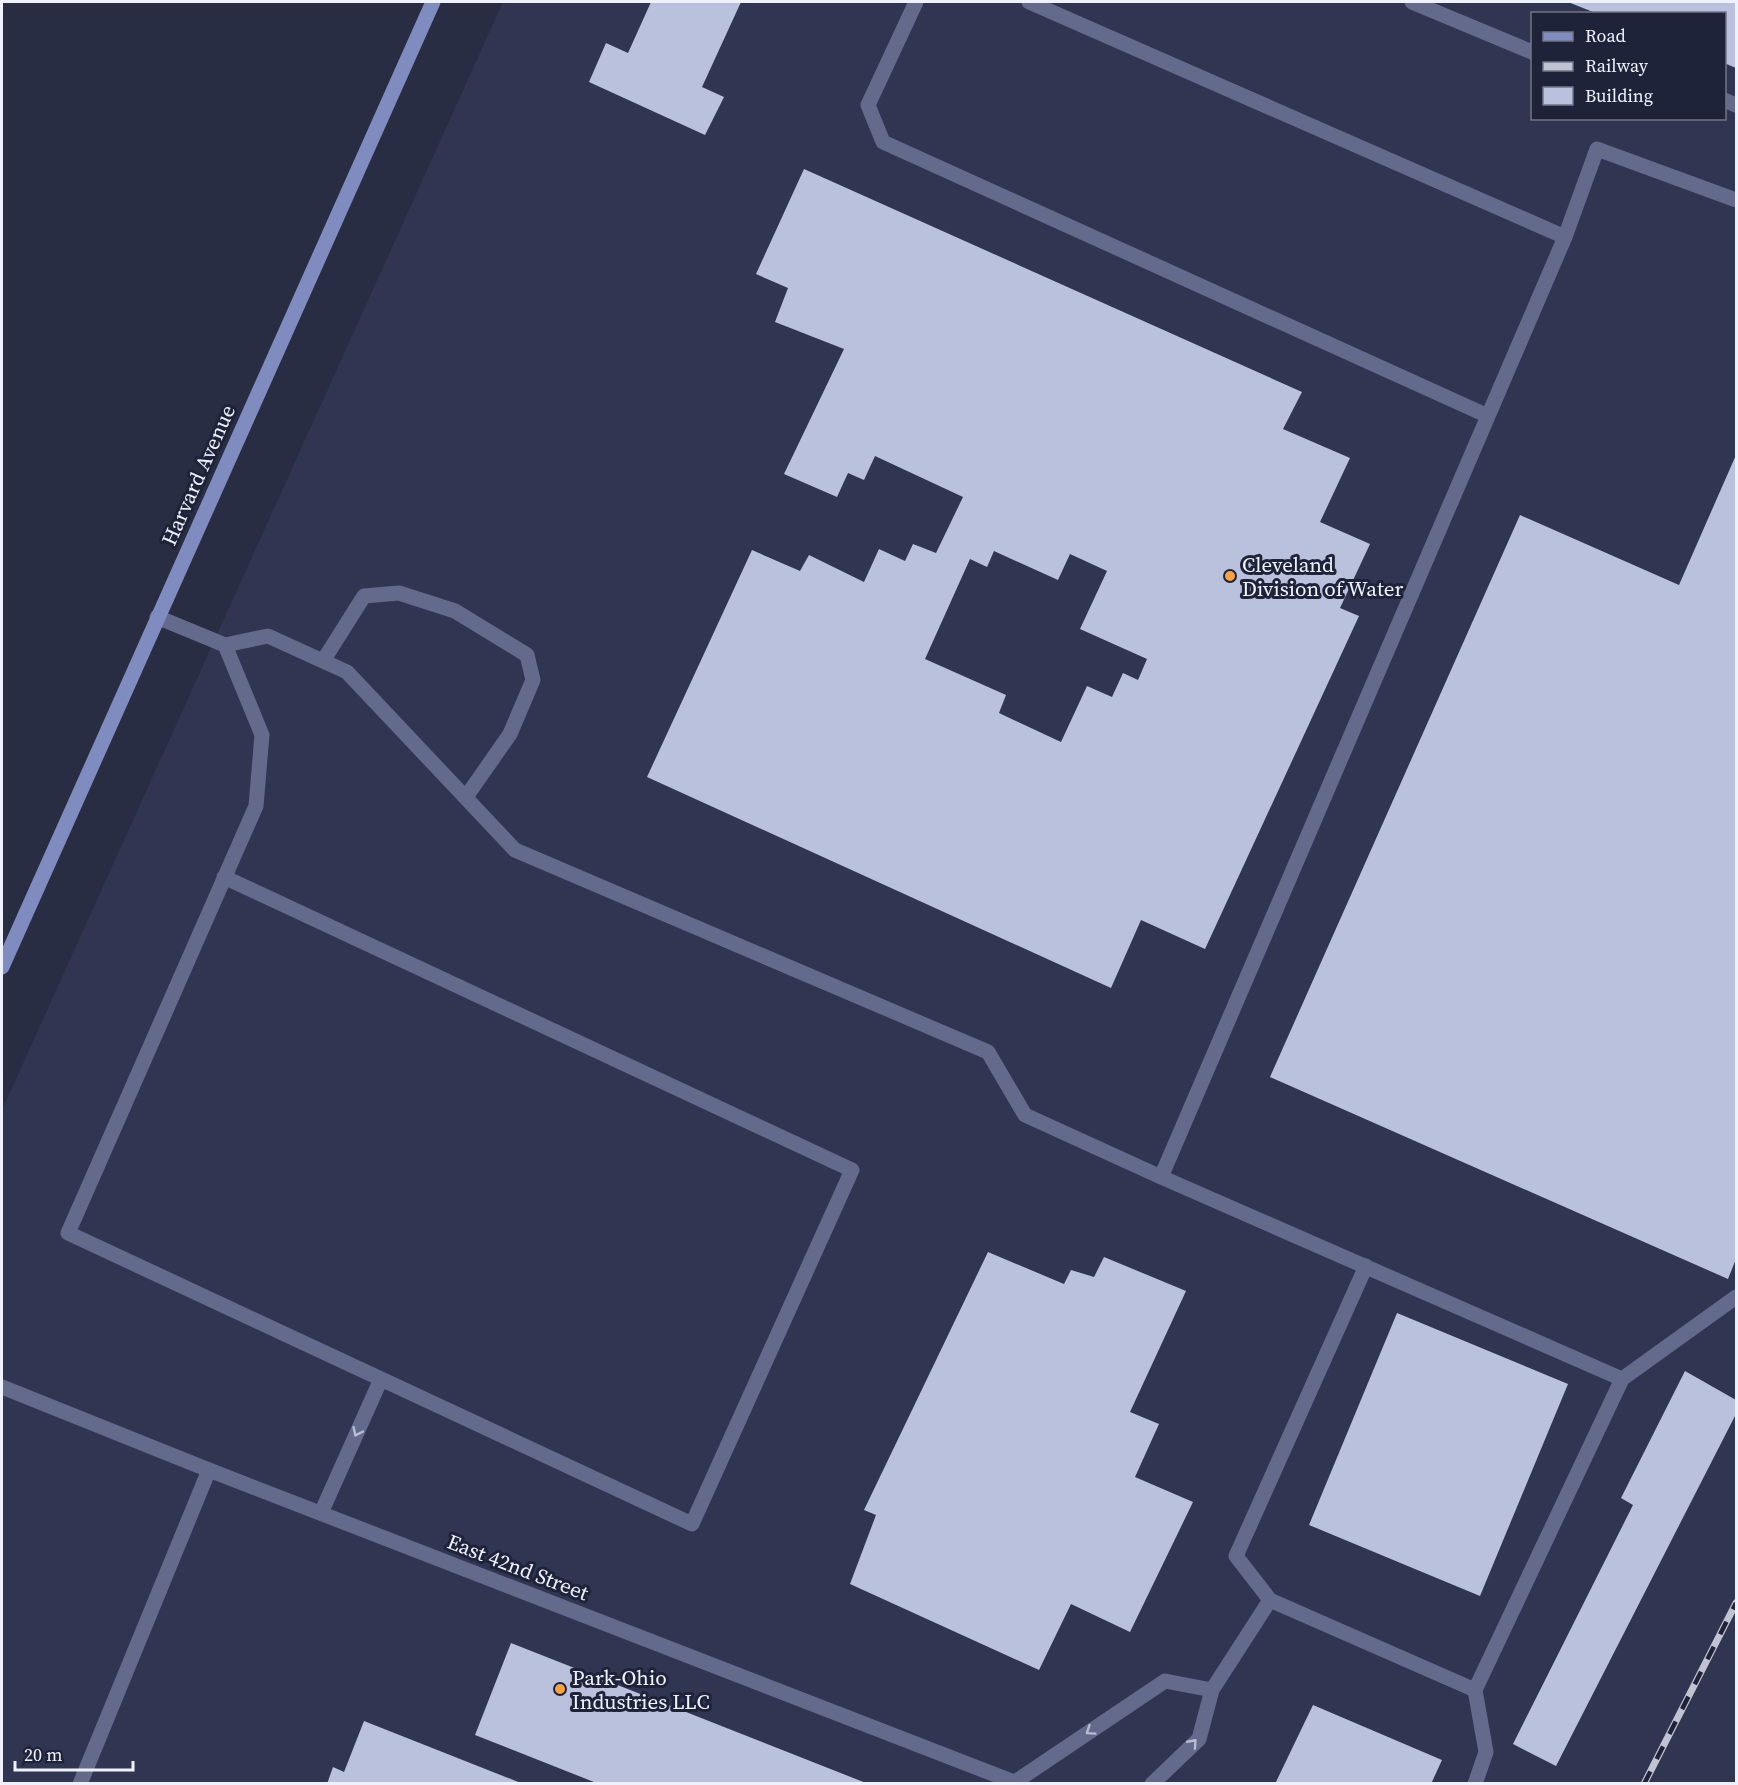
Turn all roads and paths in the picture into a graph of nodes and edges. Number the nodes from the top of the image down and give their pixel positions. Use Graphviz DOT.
graph roads {
  1 [pos="433,2"];
  2 [pos="916,2"];
  3 [pos="1029,2"];
  4 [pos="1412,2"];
  5 [pos="1531,51"];
  6 [pos="1737,200"];
  7 [pos="1564,237"];
  8 [pos="1488,416"];
  9 [pos="157,617"];
  10 [pos="225,645"];
  11 [pos="323,661"];
  12 [pos="466,797"];
  13 [pos="224,878"];
  14 [pos="2,967"];
  15 [pos="1161,1177"];
  16 [pos="1366,1266"];
  17 [pos="1737,1297"];
  18 [pos="381,1379"];
  19 [pos="1622,1379"];
  20 [pos="2,1386"];
  21 [pos="209,1470"];
  22 [pos="321,1513"];
  23 [pos="1270,1600"];
  24 [pos="1212,1690"];
  25 [pos="1476,1690"];
  26 [pos="1017,1783"];
  27 [pos="80,1784"];
  28 [pos="1152,1784"];
  29 [pos="1475,1784"];
  1 -- 9 [label="main road, Harvard Avenue"];
  2 -- 8 [label="street"];
  3 -- 7 [label="street"];
  4 -- 5 [label="street"];
  6 -- 7 [label="street"];
  7 -- 8 [label="street"];
  8 -- 15 [label="street"];
  9 -- 10 [label="street"];
  9 -- 14 [label="main road, Harvard Avenue"];
  10 -- 11 [label="street"];
  10 -- 13 [label="street"];
  11 -- 12 [label="street"];
  11 -- 12 [label="street"];
  12 -- 15 [label="street"];
  13 -- 18 [label="street"];
  13 -- 18 [label="street"];
  15 -- 16 [label="street"];
  16 -- 19 [label="street"];
  16 -- 23 [label="street"];
  17 -- 19 [label="street"];
  18 -- 22 [label="street, one-way"];
  19 -- 25 [label="street"];
  20 -- 21 [label="street, East 42nd Street"];
  21 -- 22 [label="street, East 42nd Street"];
  21 -- 27 [label="street"];
  22 -- 26 [label="street, East 42nd Street"];
  23 -- 24 [label="street"];
  23 -- 25 [label="street"];
  24 -- 26 [label="street, one-way"];
  28 -- 24 [label="street, one-way"];
  25 -- 29 [label="street"];
}
